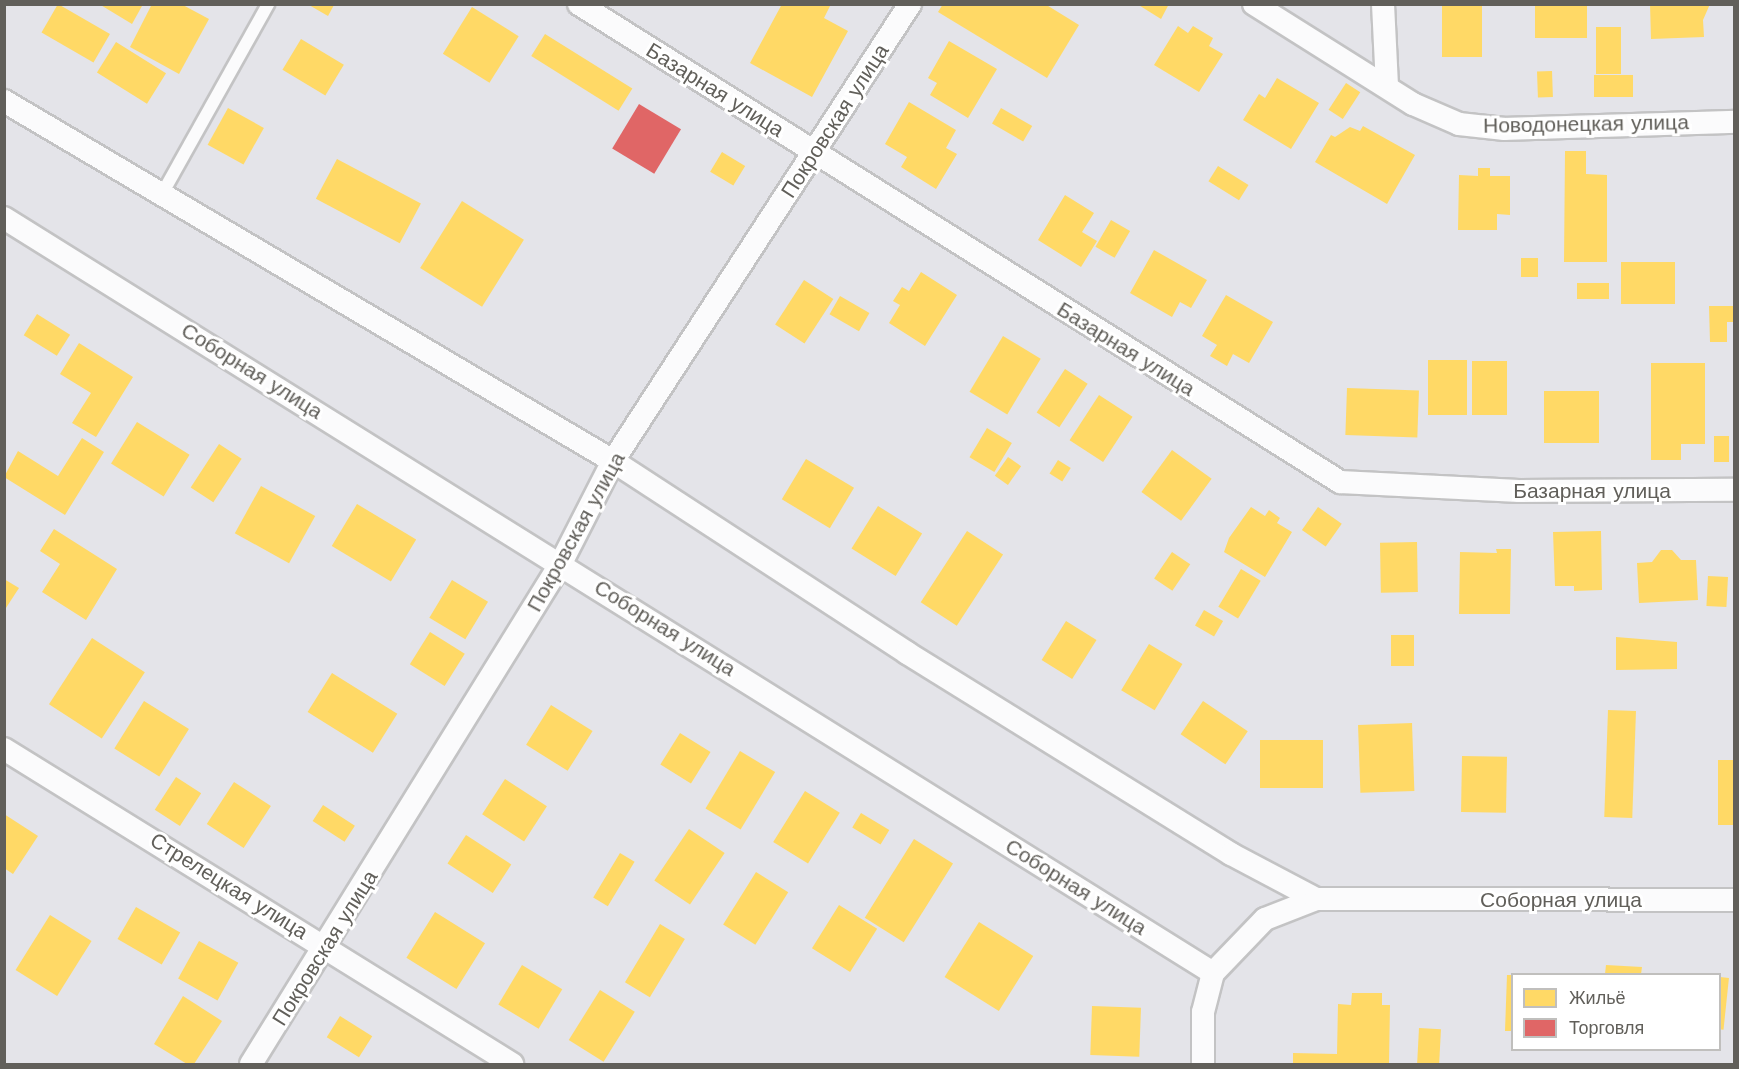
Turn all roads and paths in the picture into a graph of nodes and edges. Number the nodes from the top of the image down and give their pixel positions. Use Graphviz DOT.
graph roads {
  1 [pos="268,4"];
  2 [pos="579,4"];
  3 [pos="910,4"];
  4 [pos="1254,4"];
  5 [pos="1383,4"];
  6 [pos="1387,86"];
  7 [pos="4,101"];
  8 [pos="1734,122"];
  9 [pos="815,154"];
  10 [pos="162,194"];
  11 [pos="4,218"];
  12 [pos="613,461"];
  13 [pos="1734,490"];
  14 [pos="561,563"];
  15 [pos="4,749"];
  16 [pos="1316,899"];
  17 [pos="1734,900"];
  18 [pos="327,947"];
  19 [pos="1213,973"];
  20 [pos="251,1065"];
  21 [pos="512,1065"];
  22 [pos="1203,1065"];
  1 -- 10 [label="lane"];
  2 -- 9 [label="street, Базарная улица"];
  3 -- 9 [label="street, Покровская улица"];
  4 -- 6 [label="street, Новодонецкая улица"];
  5 -- 6 [label="street"];
  6 -- 8 [label="street, Новодонецкая улица"];
  7 -- 10 [label="street, Соборная улица"];
  9 -- 12 [label="street, Покровская улица"];
  9 -- 13 [label="street, Базарная улица"];
  10 -- 12 [label="street, Соборная улица"];
  11 -- 14 [label="street, Соборная улица"];
  12 -- 14 [label="street, Покровская улица"];
  12 -- 16 [label="street, Соборная улица"];
  14 -- 18 [label="street, Покровская улица"];
  14 -- 19 [label="street, Соборная улица"];
  15 -- 18 [label="street, Стрелецкая улица"];
  16 -- 17 [label="street, Соборная улица"];
  16 -- 19 [label="street, Соборная улица"];
  18 -- 20 [label="street, Покровская улица"];
  18 -- 21 [label="street, Стрелецкая улица"];
  19 -- 22 [label="street"];
}
